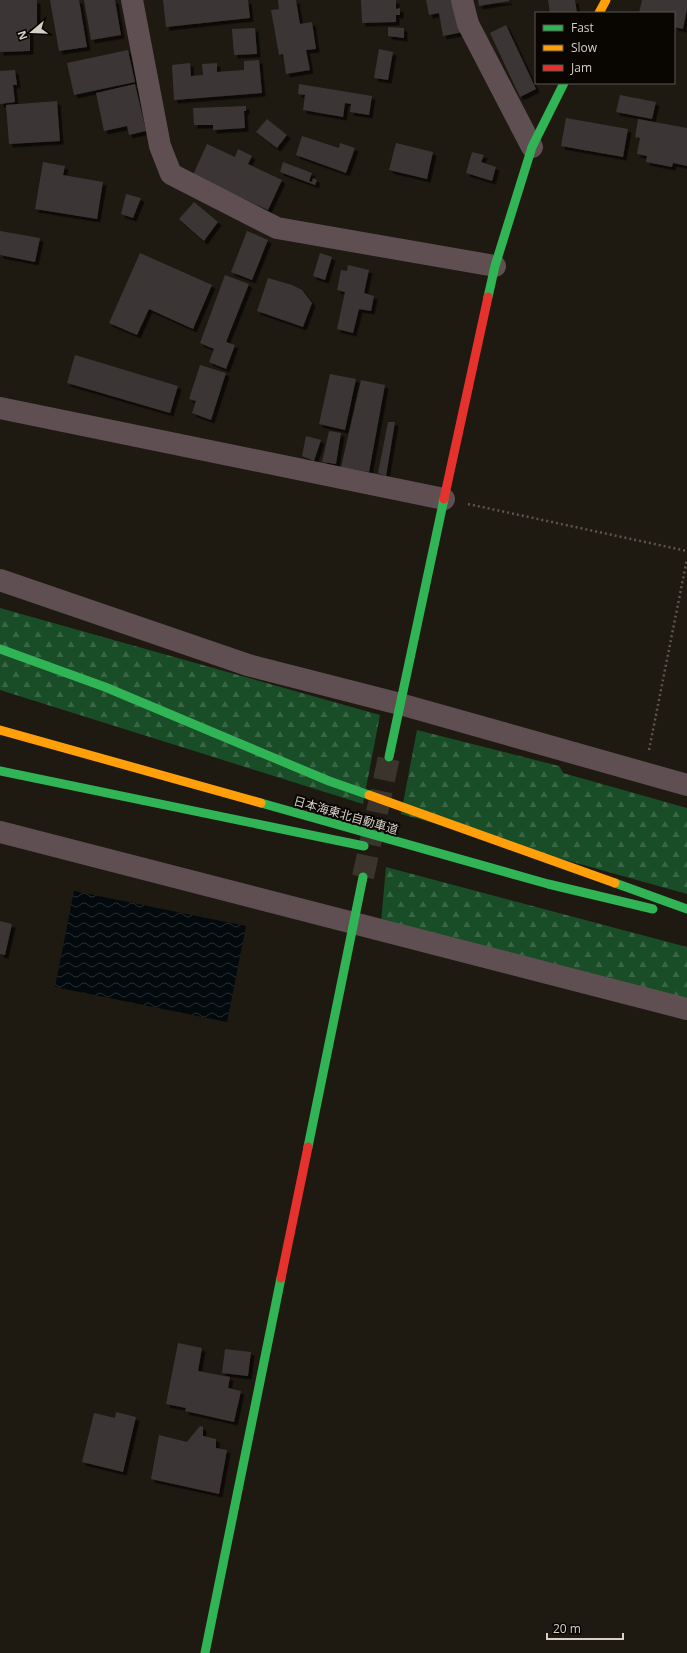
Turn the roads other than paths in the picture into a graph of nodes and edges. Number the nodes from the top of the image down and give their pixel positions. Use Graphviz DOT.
graph roads {
  1 [pos="132,0"];
  2 [pos="462,0"];
  3 [pos="606,0"];
  4 [pos="600,12"];
  5 [pos="563,84"];
  6 [pos="532,146"];
  7 [pos="495,266"];
  8 [pos="0,408"];
  9 [pos="444,499"];
  10 [pos="0,580"];
  11 [pos="0,649"];
  12 [pos="400,704"];
  13 [pos="0,730"];
  14 [pos="389,757"];
  15 [pos="0,772"];
  16 [pos="687,785"];
  17 [pos="0,832"];
  18 [pos="376,848"];
  19 [pos="422,858"];
  20 [pos="363,877"];
  21 [pos="548,884"];
  22 [pos="687,908"];
  23 [pos="664,912"];
  24 [pos="354,923"];
  25 [pos="687,1009"];
  26 [pos="206,1653"];
  1 -- 7 [label="street"];
  2 -- 6 [label="street"];
  3 -- 4 [label="main road"];
  5 -- 6 [label="main road"];
  6 -- 7 [label="main road"];
  7 -- 9 [label="main road"];
  8 -- 9 [label="street"];
  9 -- 12 [label="main road"];
  10 -- 12 [label="street"];
  11 -- 22 [label="main road"];
  12 -- 14 [label="main road"];
  12 -- 16 [label="street"];
  13 -- 21 [label="main road, 日本海東北自動車道"];
  15 -- 18 [label="main road"];
  17 -- 24 [label="street"];
  19 -- 21 [label="main road"];
  20 -- 24 [label="main road"];
  21 -- 23 [label="main road, 日本海東北自動車道"];
  24 -- 25 [label="street"];
  24 -- 26 [label="main road"];
}
